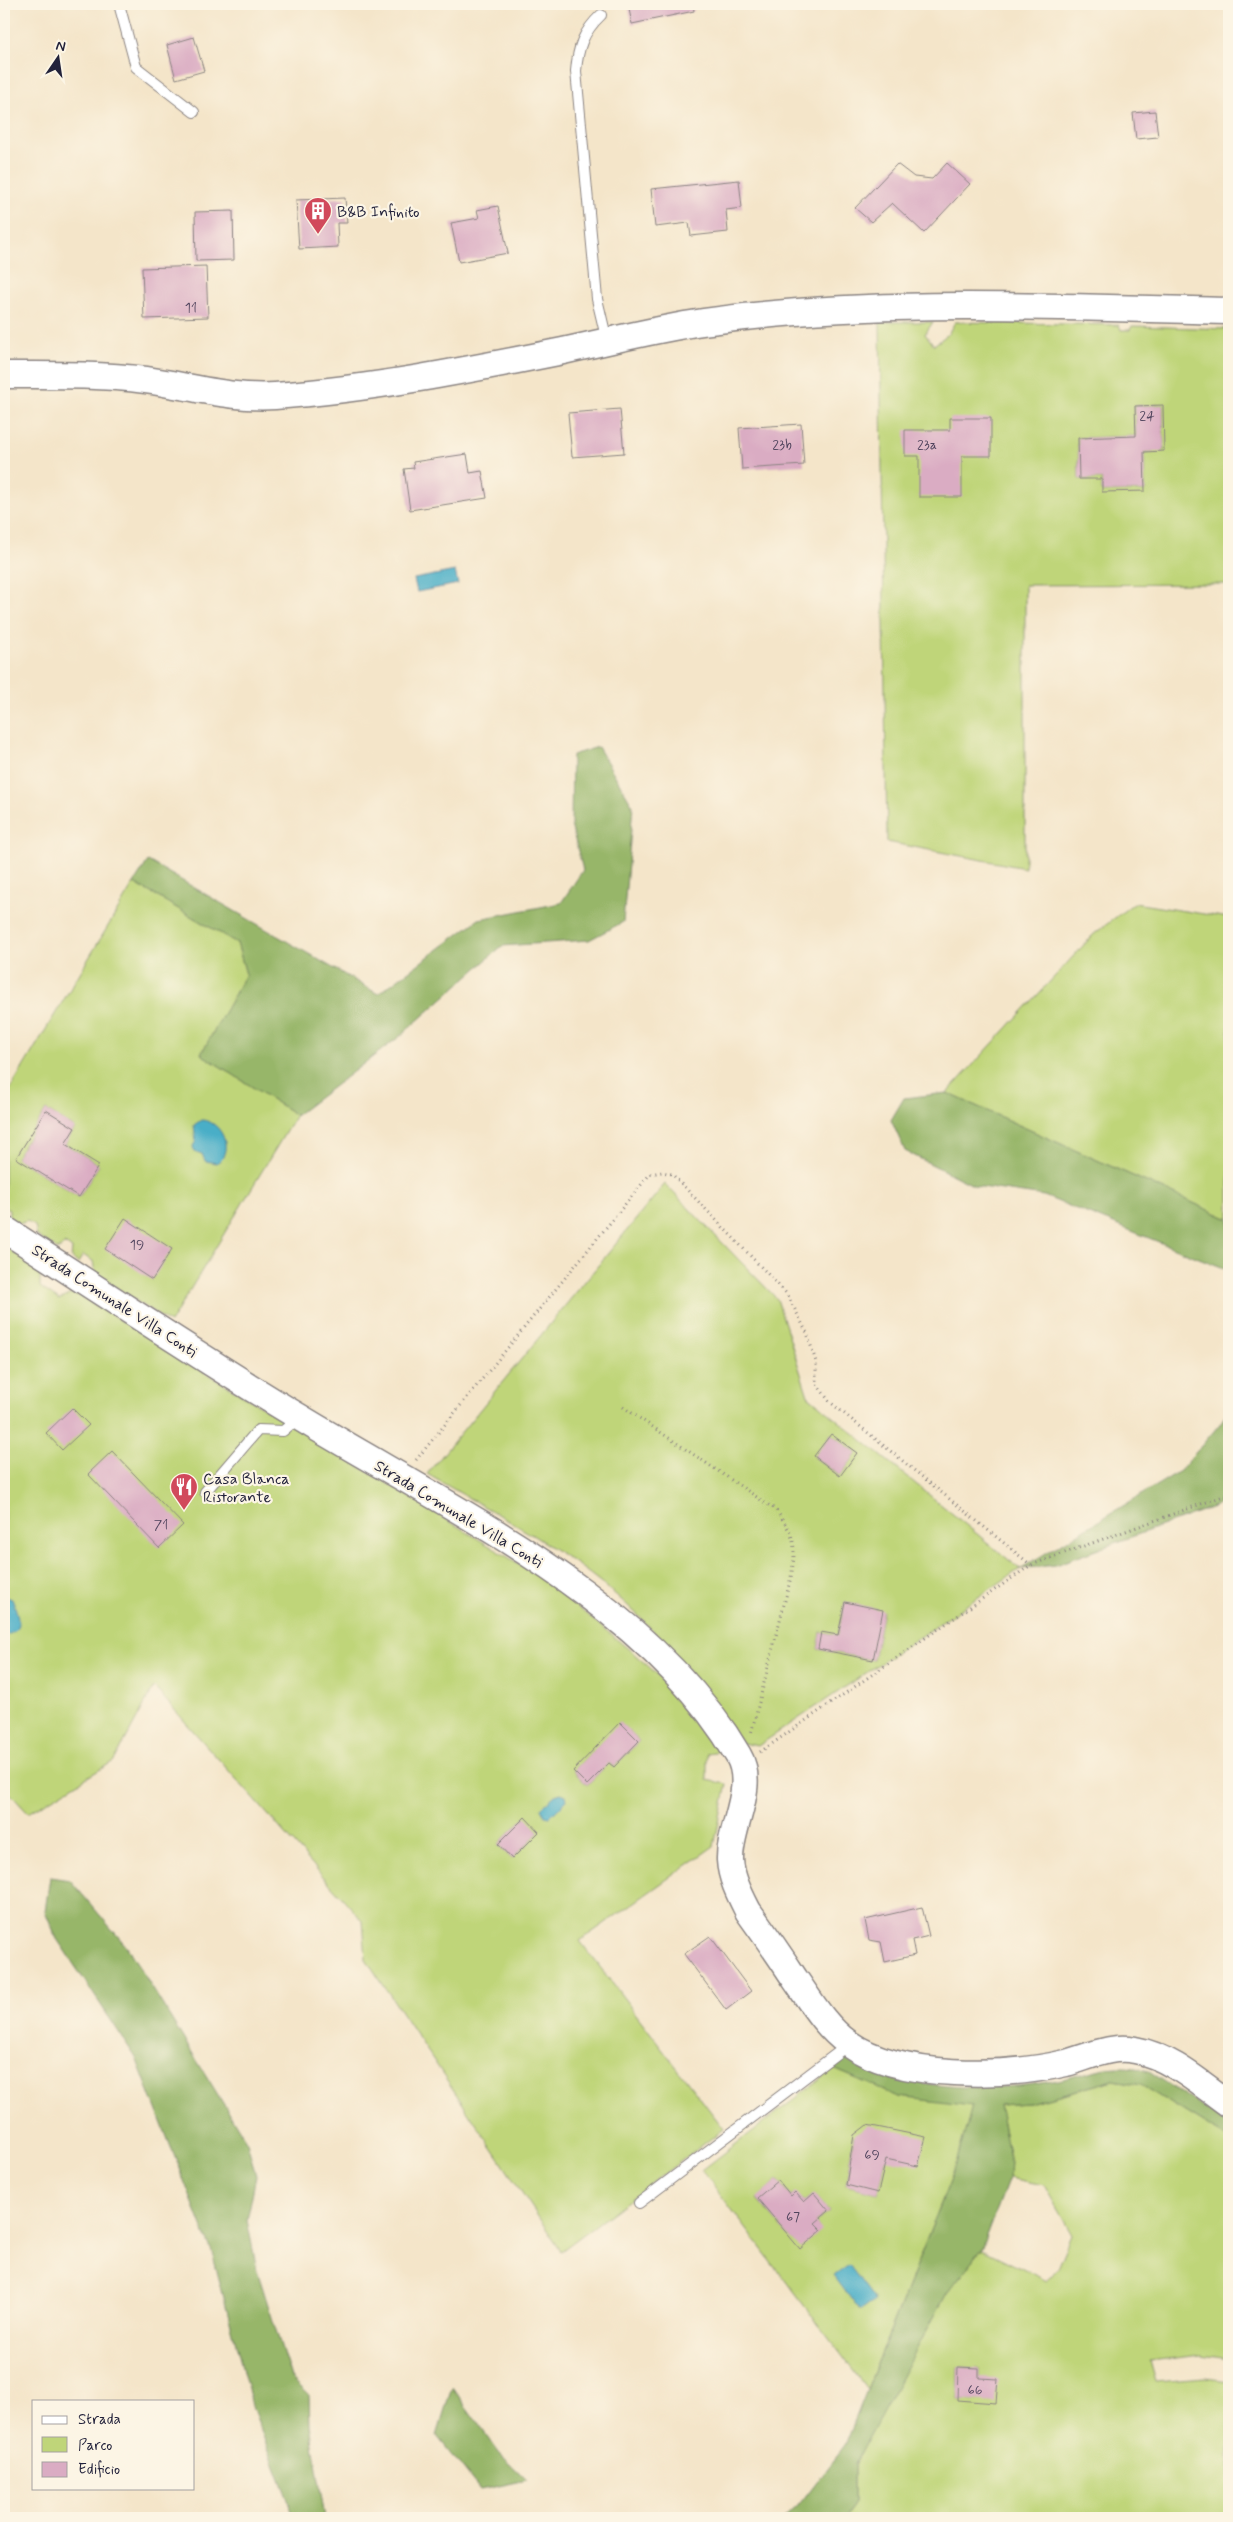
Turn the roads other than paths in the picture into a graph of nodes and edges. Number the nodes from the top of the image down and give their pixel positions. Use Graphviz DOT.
graph roads {
  1 [pos="118,4"];
  2 [pos="601,14"];
  3 [pos="194,112"];
  4 [pos="1229,311"];
  5 [pos="607,341"];
  6 [pos="4,375"];
  7 [pos="4,1229"];
  8 [pos="299,1417"];
  9 [pos="205,1492"];
  10 [pos="849,2044"];
  11 [pos="1229,2104"];
  12 [pos="640,2203"];
  1 -- 3 [label="lane"];
  2 -- 5 [label="lane"];
  4 -- 5 [label="street"];
  5 -- 6 [label="street"];
  7 -- 8 [label="street, Strada Comunale Villa Conti"];
  8 -- 9 [label="lane"];
  8 -- 10 [label="street, Strada Comunale Villa Conti"];
  10 -- 11 [label="street"];
  10 -- 12 [label="lane"];
}
